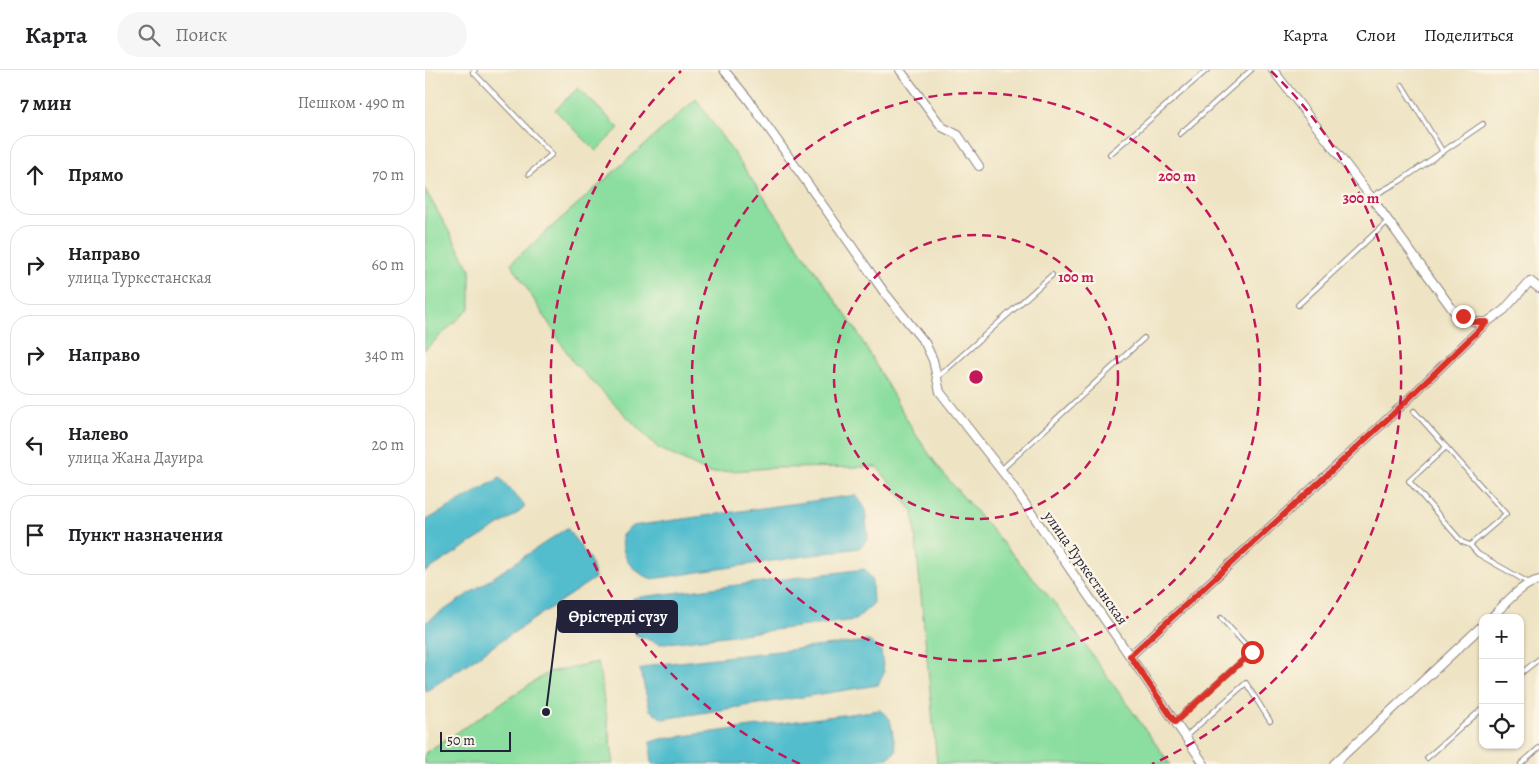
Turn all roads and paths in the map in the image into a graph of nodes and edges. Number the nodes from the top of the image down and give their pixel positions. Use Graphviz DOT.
graph roads {
  1 [pos="723,70"];
  2 [pos="900,70"];
  3 [pos="1207,70"];
  4 [pos="1251,70"];
  5 [pos="1273,70"];
  6 [pos="473,71"];
  7 [pos="1402,85"];
  8 [pos="1483,124"];
  9 [pos="1180,134"];
  10 [pos="1443,152"];
  11 [pos="1110,154"];
  12 [pos="979,166"];
  13 [pos="529,174"];
  14 [pos="1371,197"];
  15 [pos="1388,221"];
  16 [pos="1052,275"];
  17 [pos="1539,288"];
  18 [pos="1298,305"];
  19 [pos="1487,322"];
  20 [pos="1144,338"];
  21 [pos="936,378"];
  22 [pos="1414,411"];
  23 [pos="1446,447"];
  24 [pos="1001,470"];
  25 [pos="1470,545"];
  26 [pos="1539,580"];
  27 [pos="1529,582"];
  28 [pos="1495,614"];
  29 [pos="1221,618"];
  30 [pos="1479,629"];
  31 [pos="1130,656"];
  32 [pos="1539,659"];
  33 [pos="1524,671"];
  34 [pos="1479,712"];
  35 [pos="1270,721"];
  36 [pos="1175,722"];
  37 [pos="1185,736"];
  38 [pos="1539,748"];
  39 [pos="1427,758"];
  40 [pos="1205,764"];
  41 [pos="1334,764"];
  42 [pos="1521,764"];
  1 -- 21 [label="street"];
  2 -- 12 [label="street"];
  3 -- 11 [label="lane"];
  4 -- 9 [label="lane"];
  5 -- 14 [label="street"];
  6 -- 13 [label="lane"];
  7 -- 10 [label="lane"];
  8 -- 10 [label="lane"];
  10 -- 14 [label="lane"];
  14 -- 15 [label="street"];
  15 -- 18 [label="lane"];
  15 -- 19 [label="street"];
  16 -- 21 [label="lane"];
  17 -- 19 [label="street"];
  19 -- 31 [label="street"];
  20 -- 24 [label="lane"];
  21 -- 24 [label="street, улица Туркестанская"];
  22 -- 23 [label="lane"];
  23 -- 25 [label="lane"];
  23 -- 25 [label="lane"];
  24 -- 31 [label="street, улица Туркестанская"];
  25 -- 27 [label="lane"];
  26 -- 27 [label="street"];
  27 -- 28 [label="street"];
  29 -- 36 [label="lane"];
  30 -- 41 [label="street"];
  31 -- 36 [label="street, улица Туркестанская"];
  32 -- 33 [label="lane"];
  34 -- 39 [label="lane"];
  35 -- 37 [label="lane"];
  36 -- 37 [label="street, улица Туркестанская"];
  37 -- 40 [label="street, улица Туркестанская"];
  38 -- 42 [label="lane"];
}
